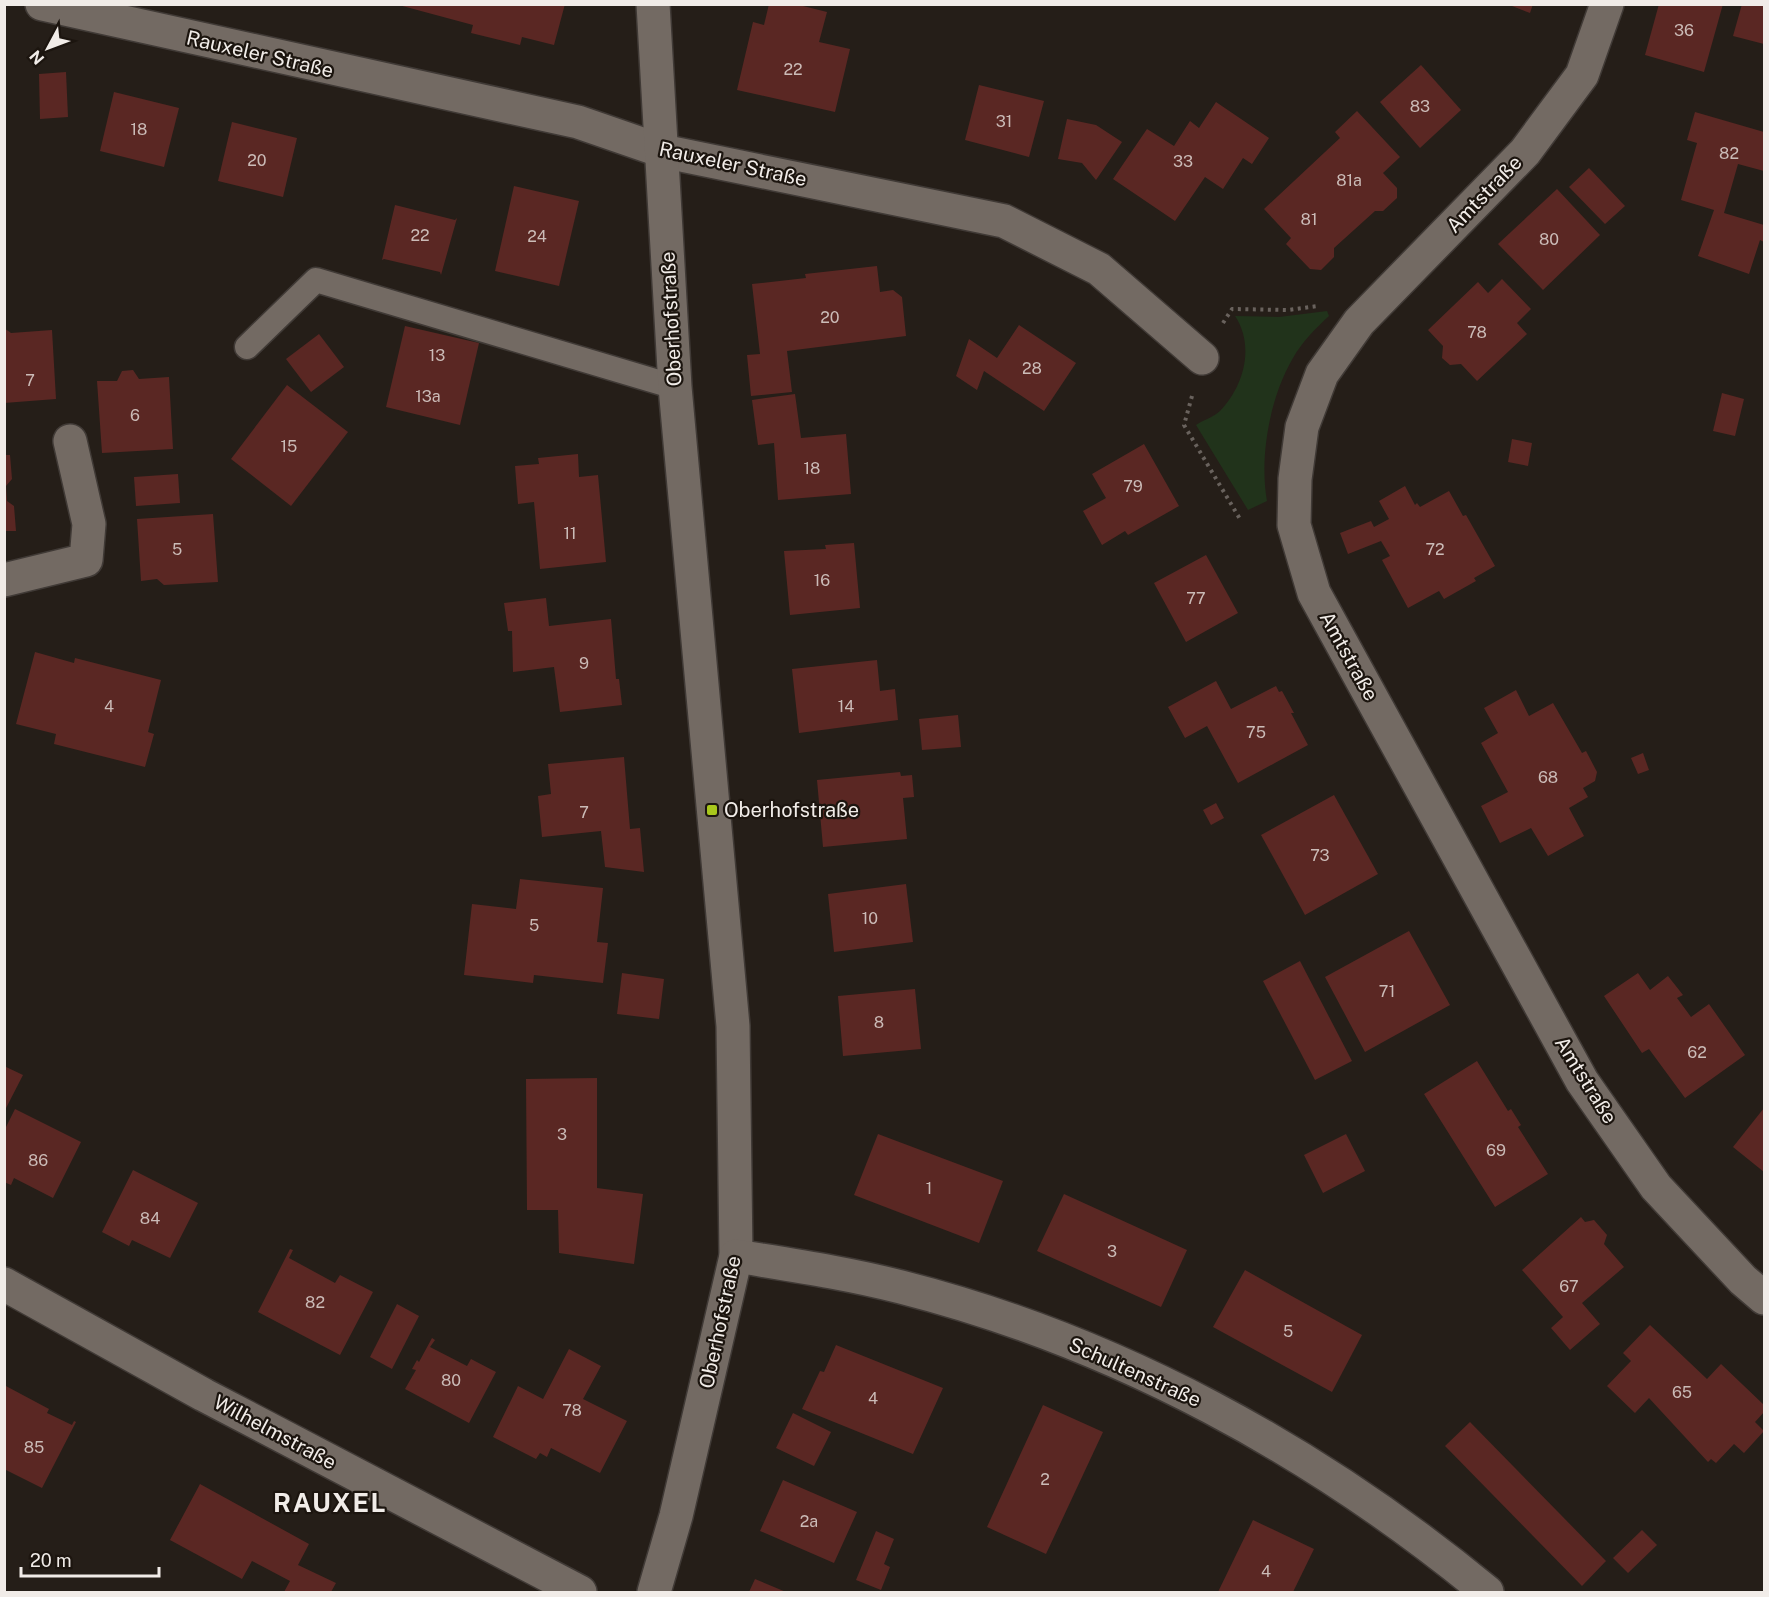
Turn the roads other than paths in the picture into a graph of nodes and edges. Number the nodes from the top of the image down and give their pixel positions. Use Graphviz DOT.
graph roads {
  1 [pos="42,4"];
  2 [pos="653,4"];
  3 [pos="1607,4"];
  4 [pos="662,151"];
  5 [pos="248,347"];
  6 [pos="1202,358"];
  7 [pos="675,387"];
  8 [pos="70,441"];
  9 [pos="4,580"];
  10 [pos="736,1256"];
  11 [pos="4,1284"];
  12 [pos="1764,1298"];
  13 [pos="580,1593"];
  14 [pos="654,1593"];
  15 [pos="1487,1593"];
  1 -- 4 [label="street, Rauxeler Straße"];
  2 -- 4 [label="street, Oberhofstraße"];
  3 -- 12 [label="street, Amtstraße"];
  4 -- 6 [label="street, Rauxeler Straße"];
  4 -- 7 [label="street, Oberhofstraße"];
  5 -- 7 [label="lane"];
  7 -- 10 [label="street, Oberhofstraße"];
  8 -- 9 [label="street"];
  10 -- 14 [label="street, Oberhofstraße"];
  10 -- 15 [label="street, Schultenstraße"];
  11 -- 13 [label="street, Wilhelmstraße"];
}
